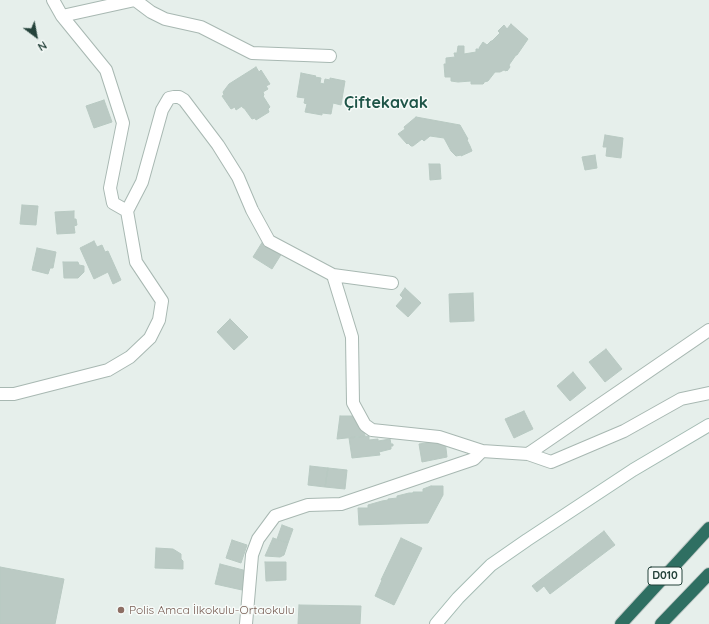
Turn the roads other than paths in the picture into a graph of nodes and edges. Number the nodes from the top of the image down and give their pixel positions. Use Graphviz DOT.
graph roads {
  1 [pos="53,0"];
  2 [pos="62,16"];
  3 [pos="330,56"];
  4 [pos="127,211"];
  5 [pos="333,275"];
  6 [pos="392,283"];
  7 [pos="709,330"];
  8 [pos="709,393"];
  9 [pos="0,394"];
  10 [pos="709,425"];
  11 [pos="482,451"];
  12 [pos="528,454"];
  13 [pos="709,528"];
  14 [pos="709,574"];
  15 [pos="246,624"];
  16 [pos="436,624"];
  17 [pos="620,624"];
  18 [pos="661,624"];
  1 -- 2 [label="street"];
  2 -- 3 [label="street"];
  2 -- 4 [label="street"];
  4 -- 5 [label="street"];
  4 -- 9 [label="street"];
  5 -- 6 [label="street"];
  5 -- 11 [label="street"];
  7 -- 12 [label="street"];
  8 -- 12 [label="street"];
  10 -- 16 [label="street"];
  11 -- 12 [label="street"];
  11 -- 15 [label="street"];
  13 -- 17 [label="highway, D010"];
  14 -- 18 [label="highway, D010"];
}
